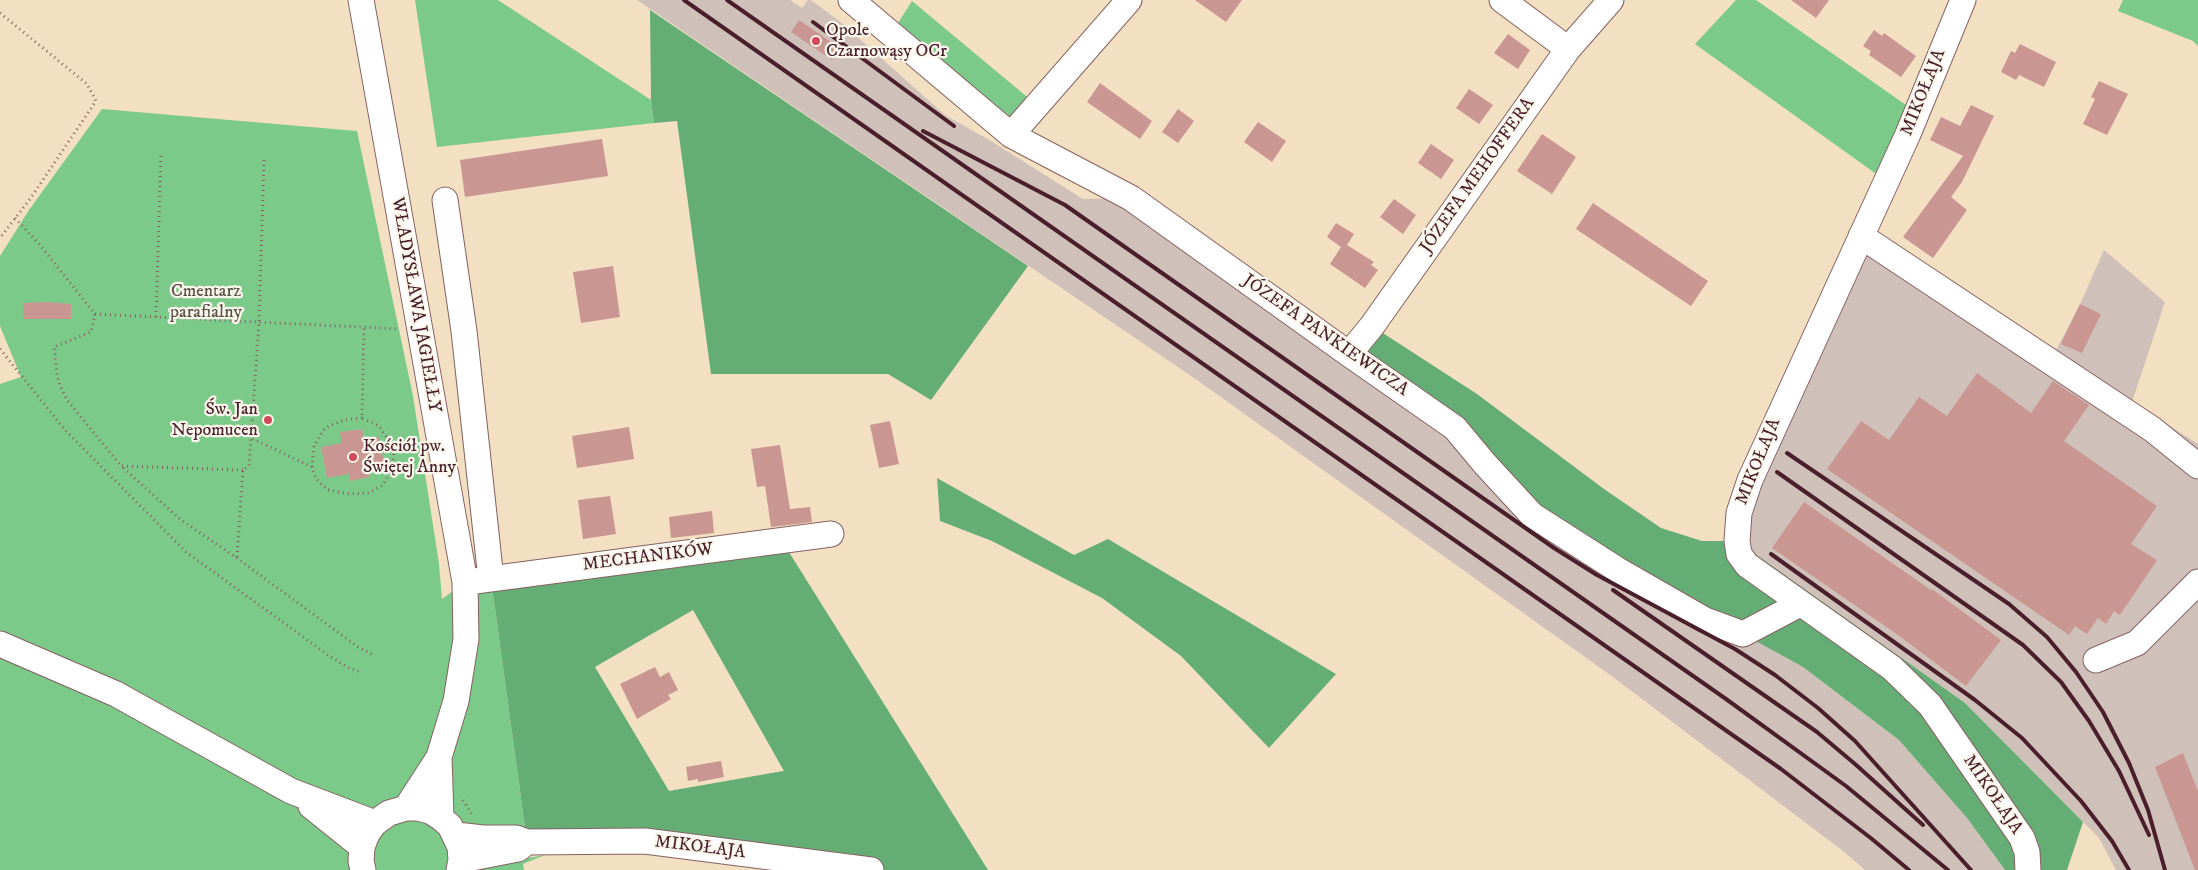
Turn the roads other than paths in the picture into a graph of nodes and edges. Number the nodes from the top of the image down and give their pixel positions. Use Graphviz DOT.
graph roads {
  1 [pos="361,0"];
  2 [pos="851,0"];
  3 [pos="1129,0"];
  4 [pos="1502,0"];
  5 [pos="1611,0"];
  6 [pos="1963,0"];
  7 [pos="1568,49"];
  8 [pos="1011,135"];
  9 [pos="445,200"];
  10 [pos="1861,236"];
  11 [pos="1349,354"];
  12 [pos="2198,466"];
  13 [pos="830,534"];
  14 [pos="491,579"];
  15 [pos="465,582"];
  16 [pos="2198,582"];
  17 [pos="1800,604"];
  18 [pos="0,644"];
  19 [pos="2096,660"];
  20 [pos="440,757"];
  21 [pos="291,791"];
  22 [pos="406,808"];
  23 [pos="375,823"];
  24 [pos="449,826"];
  25 [pos="527,842"];
  26 [pos="363,858"];
  27 [pos="460,865"];
  28 [pos="871,870"];
  29 [pos="2028,870"];
  1 -- 15 [label="street, WŁADYSŁAWA JAGIEŁŁY"];
  2 -- 8 [label="street, JÓZEFA PANKIEWICZA"];
  3 -- 8 [label="street"];
  4 -- 7 [label="street"];
  5 -- 7 [label="street, JÓZEFA MEHOFFERA"];
  6 -- 10 [label="street, MIKOŁAJA"];
  7 -- 11 [label="street, JÓZEFA MEHOFFERA"];
  8 -- 11 [label="street, JÓZEFA PANKIEWICZA"];
  9 -- 14 [label="street"];
  10 -- 12 [label="street"];
  10 -- 17 [label="street, MIKOŁAJA"];
  11 -- 17 [label="street, JÓZEFA PANKIEWICZA"];
  13 -- 14 [label="street, MECHANIKÓW"];
  14 -- 15 [label="street, MECHANIKÓW"];
  15 -- 20 [label="street, WŁADYSŁAWA JAGIEŁŁY"];
  16 -- 19 [label="street"];
  17 -- 29 [label="street, MIKOŁAJA"];
  18 -- 21 [label="street"];
  20 -- 22 [label="street, WŁADYSŁAWA JAGIEŁŁY"];
  20 -- 24 [label="street, WŁADYSŁAWA JAGIEŁŁY"];
  21 -- 23 [label="street"];
  21 -- 26 [label="street"];
  22 -- 23 [label="street"];
  22 -- 24 [label="street, MIKOŁAJA"];
  23 -- 26 [label="street"];
  24 -- 25 [label="street, MIKOŁAJA"];
  24 -- 27 [label="street, WŁADYSŁAWA JAGIEŁŁY"];
  25 -- 27 [label="street, MIKOŁAJA"];
  25 -- 28 [label="street, MIKOŁAJA"];
}
